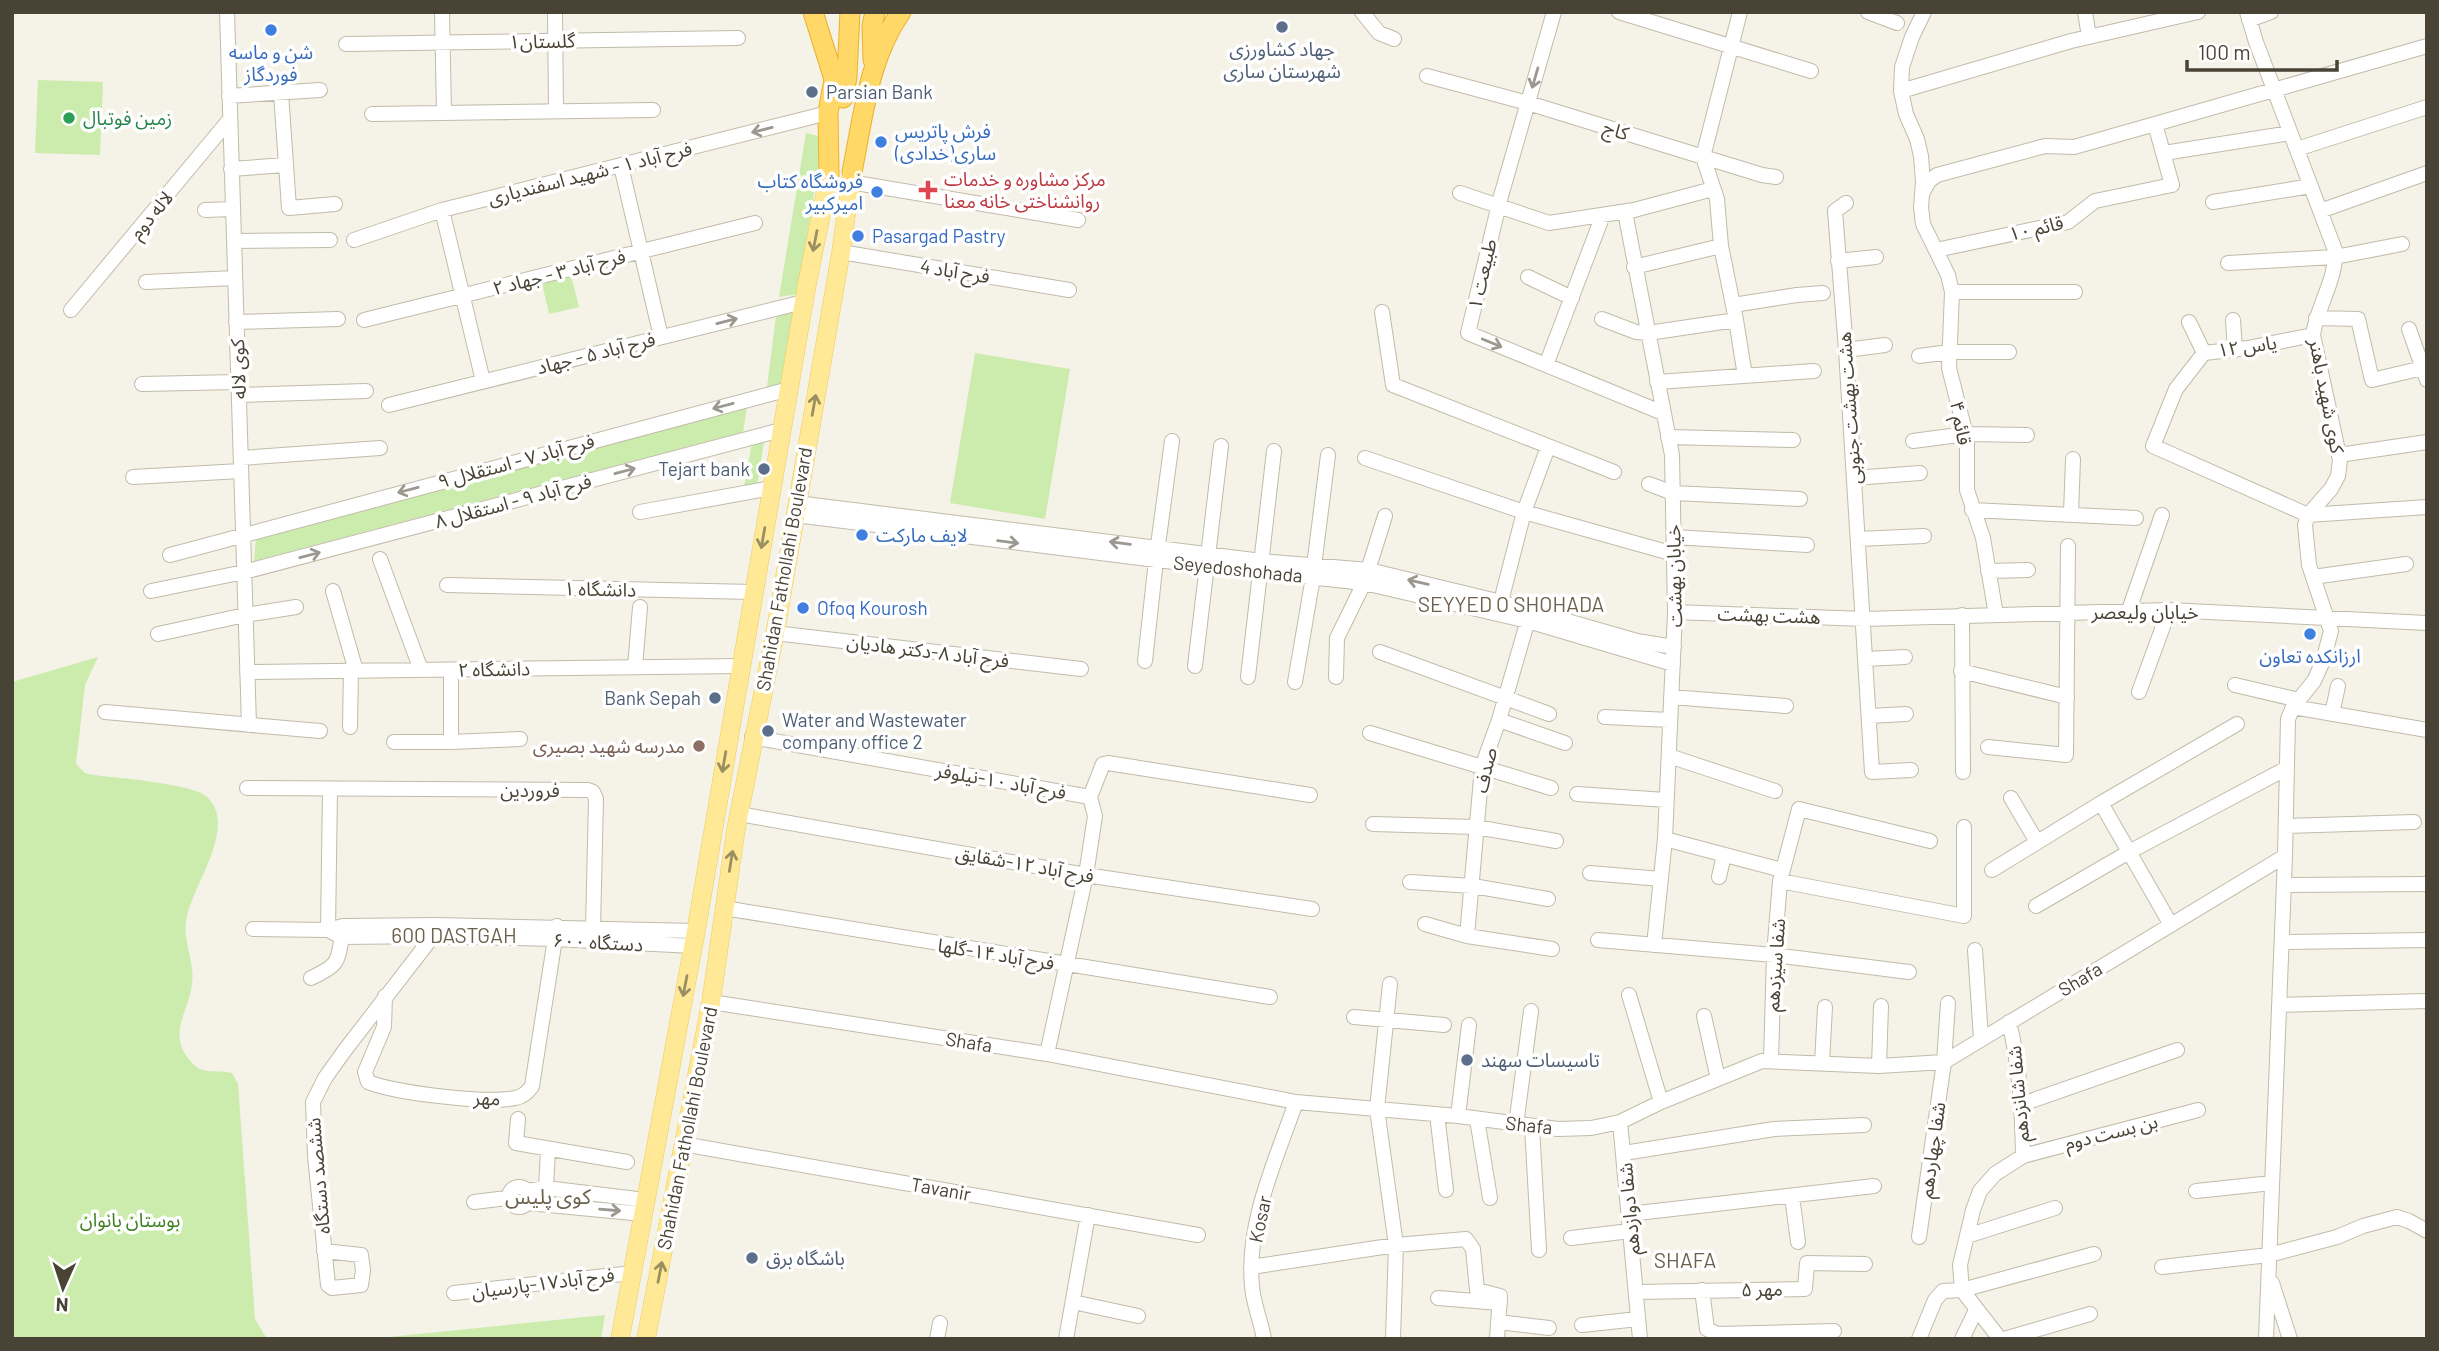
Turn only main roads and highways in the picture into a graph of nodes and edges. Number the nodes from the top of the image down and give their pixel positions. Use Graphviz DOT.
graph roads {
  1 [pos="813,12"];
  2 [pos="837,12"];
  3 [pos="849,12"];
  4 [pos="861,12"];
  5 [pos="875,12"];
  6 [pos="901,12"];
  7 [pos="873,68"];
  8 [pos="834,79"];
  9 [pos="829,175"];
  10 [pos="851,177"];
  11 [pos="621,1339"];
  12 [pos="646,1339"];
  1 -- 8 [label="highway, Shahidan Fathollahi Boulevard"];
  2 -- 8 [label="highway"];
  3 -- 9 [label="highway"];
  4 -- 10 [label="highway"];
  5 -- 7 [label="highway"];
  6 -- 7 [label="highway, Shahidan Fathollahi Boulevard"];
  7 -- 10 [label="highway, Shahidan Fathollahi Boulevard"];
  8 -- 9 [label="highway, Shahidan Fathollahi Boulevard"];
  9 -- 11 [label="main road, Shahidan Fathollahi Boulevard, one-way"];
  12 -- 10 [label="main road, Shahidan Fathollahi Boulevard, one-way"];
}
